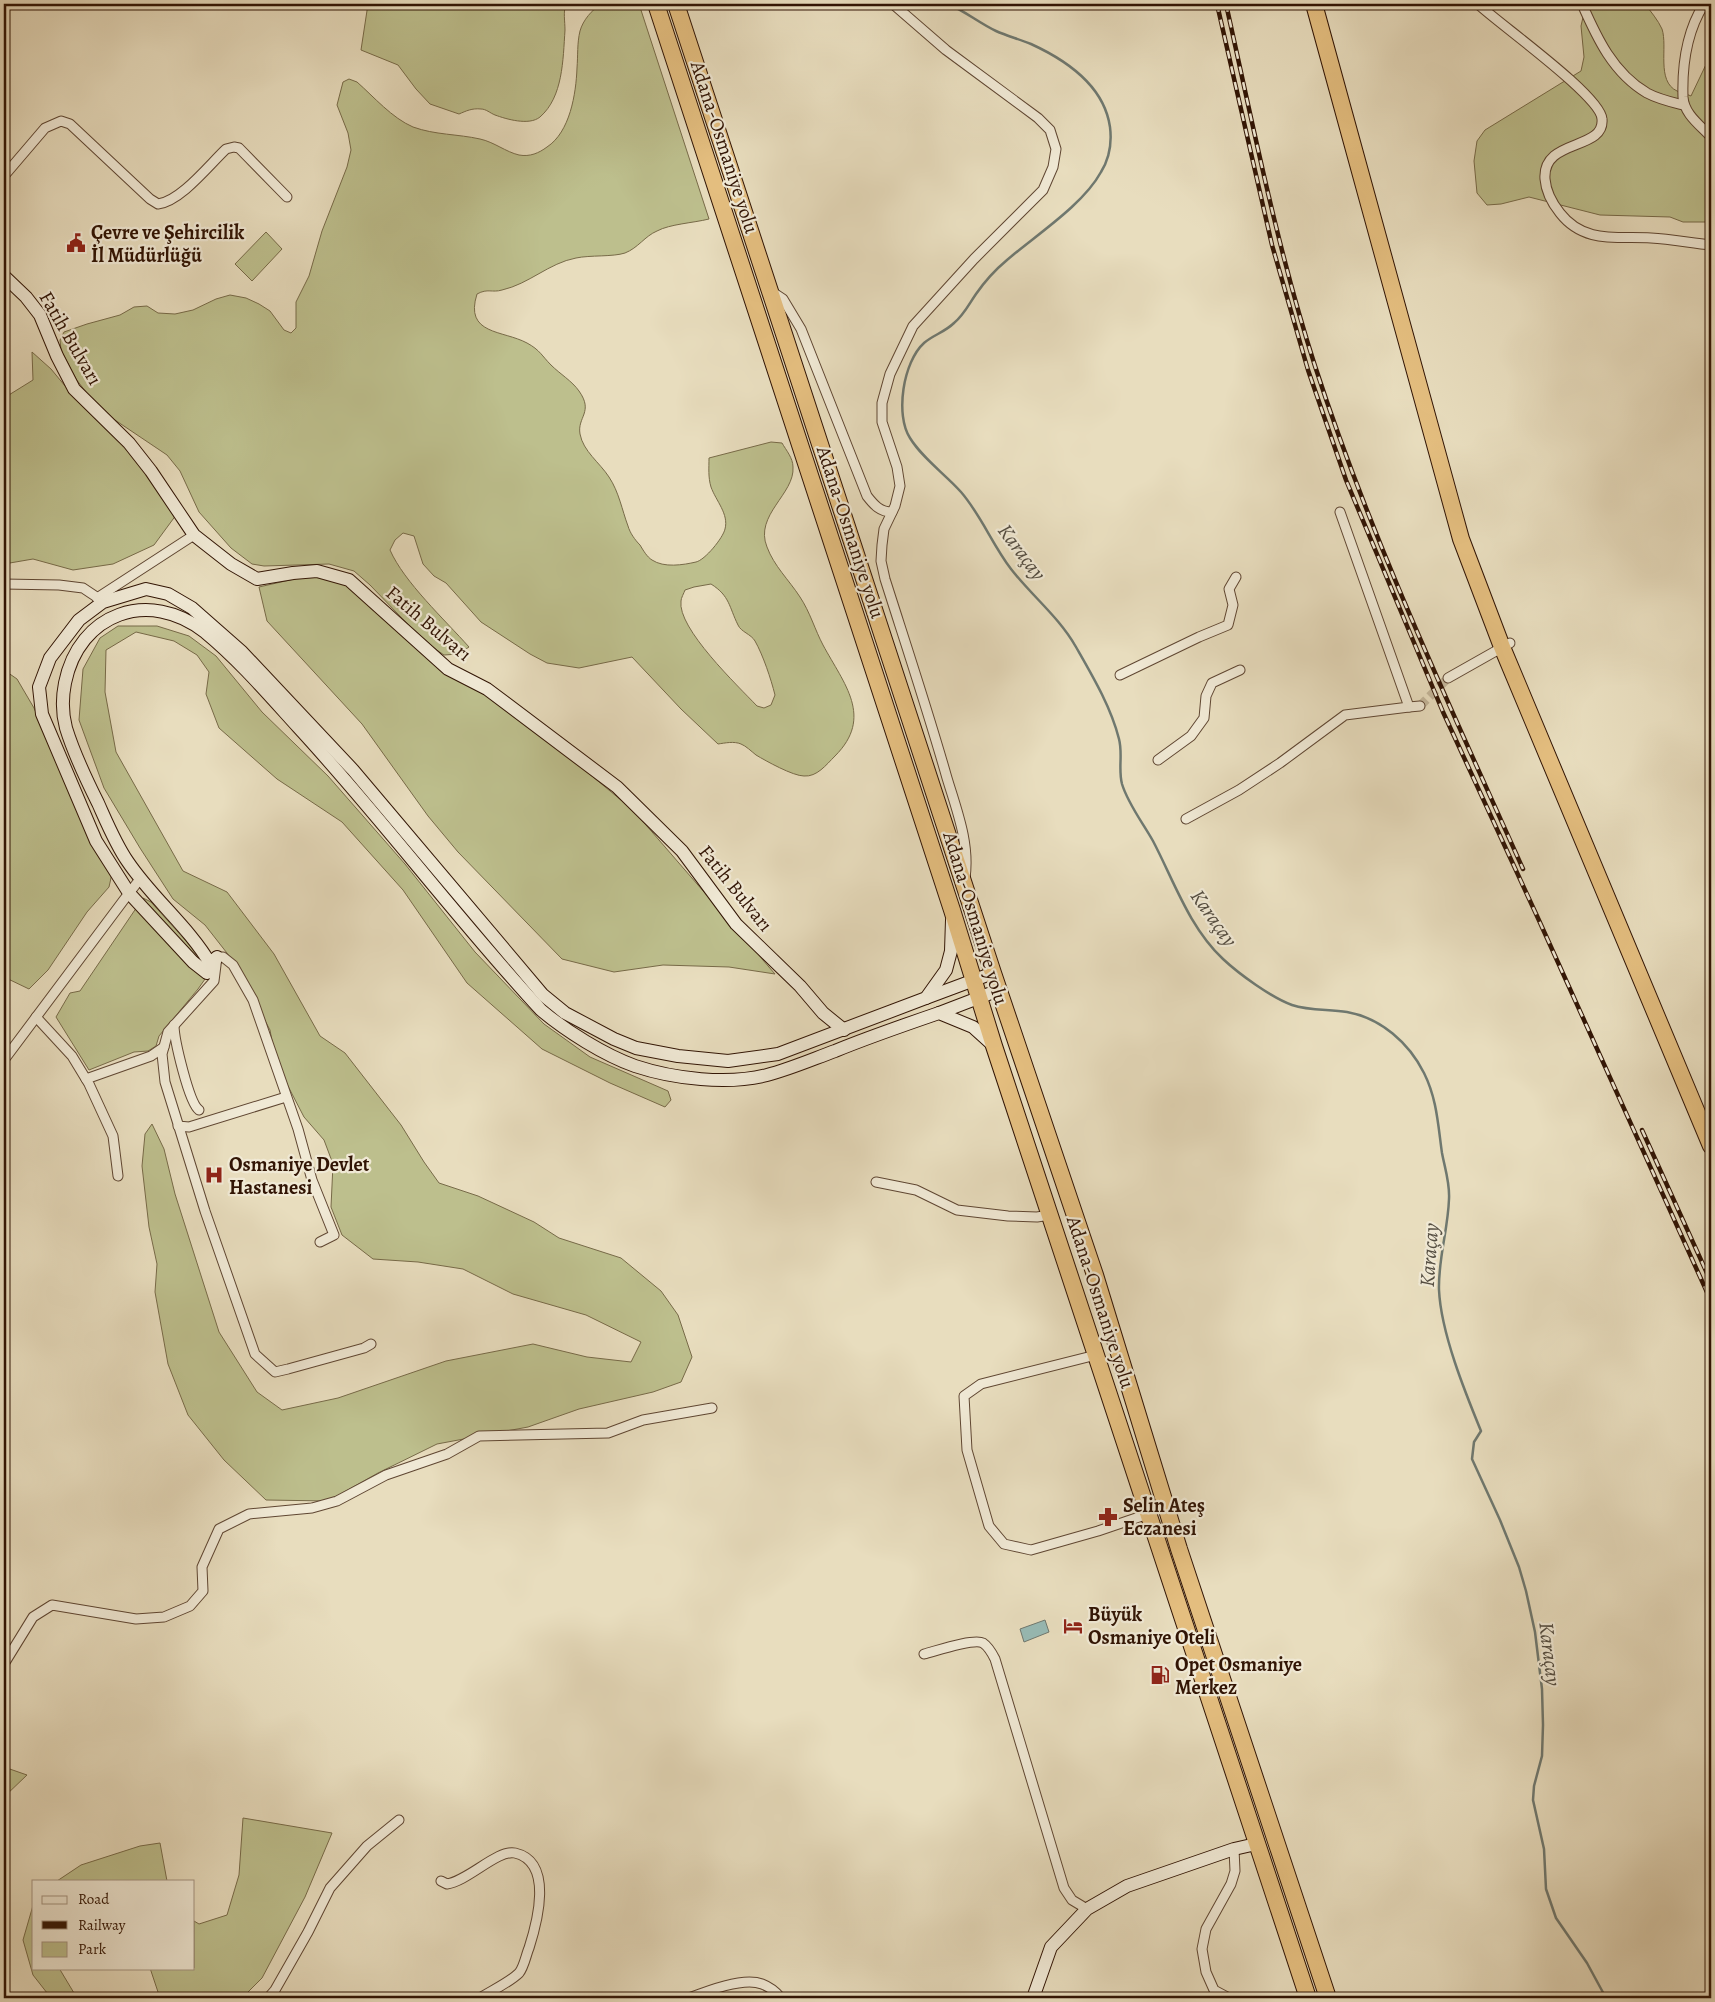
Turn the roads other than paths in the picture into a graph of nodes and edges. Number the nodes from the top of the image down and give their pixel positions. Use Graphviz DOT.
graph roads {
  1 [pos="656,4"];
  2 [pos="676,4"];
  3 [pos="893,4"];
  4 [pos="1314,4"];
  5 [pos="1322,4"];
  6 [pos="1478,4"];
  7 [pos="1582,4"];
  8 [pos="1704,4"];
  9 [pos="1683,105"];
  10 [pos="1711,137"];
  11 [pos="4,176"];
  12 [pos="287,196"];
  13 [pos="1711,245"];
  14 [pos="4,276"];
  15 [pos="770,291"];
  16 [pos="892,512"];
  17 [pos="1340,512"];
  18 [pos="194,534"];
  19 [pos="1236,577"];
  20 [pos="4,584"];
  21 [pos="100,600"];
  22 [pos="1506,645"];
  23 [pos="1240,670"];
  24 [pos="1120,675"];
  25 [pos="1448,678"];
  26 [pos="1420,706"];
  27 [pos="1409,707"];
  28 [pos="1158,760"];
  29 [pos="1186,819"];
  30 [pos="142,881"];
  31 [pos="964,885"];
  32 [pos="129,893"];
  33 [pos="952,910"];
  34 [pos="217,957"];
  35 [pos="993,973"];
  36 [pos="973,980"];
  37 [pos="999,990"];
  38 [pos="926,998"];
  39 [pos="979,998"];
  40 [pos="939,1013"];
  41 [pos="36,1017"];
  42 [pos="174,1025"];
  43 [pos="844,1030"];
  44 [pos="994,1046"];
  45 [pos="164,1047"];
  46 [pos="4,1060"];
  47 [pos="86,1079"];
  48 [pos="286,1097"];
  49 [pos="199,1110"];
  50 [pos="1711,1120"];
  51 [pos="178,1126"];
  52 [pos="1711,1146"];
  53 [pos="118,1176"];
  54 [pos="876,1182"];
  55 [pos="1050,1215"];
  56 [pos="320,1242"];
  57 [pos="371,1344"];
  58 [pos="1096,1355"];
  59 [pos="712,1408"];
  60 [pos="1148,1514"];
  61 [pos="924,1654"];
  62 [pos="4,1664"];
  63 [pos="399,1820"];
  64 [pos="1256,1844"];
  65 [pos="1234,1849"];
  66 [pos="441,1881"];
  67 [pos="1088,1909"];
  68 [pos="268,1998"];
  69 [pos="480,1998"];
  70 [pos="689,1998"];
  71 [pos="781,1998"];
  72 [pos="1033,1998"];
  73 [pos="1229,1998"];
  74 [pos="1308,1998"];
  75 [pos="1328,1998"];
  1 -- 33 [label="highway, Adana-Osmaniye yolu"];
  2 -- 15 [label="highway, Adana-Osmaniye yolu"];
  3 -- 16 [label="street"];
  4 -- 22 [label="highway"];
  5 -- 22 [label="highway"];
  6 -- 13 [label="street"];
  7 -- 9 [label="street"];
  8 -- 9 [label="street"];
  9 -- 10 [label="street"];
  11 -- 12 [label="street"];
  14 -- 18 [label="street, Fatih Bulvarı"];
  15 -- 16 [label="street"];
  15 -- 31 [label="highway, Adana-Osmaniye yolu"];
  16 -- 31 [label="street"];
  17 -- 27 [label="street"];
  18 -- 21 [label="street"];
  18 -- 43 [label="street, Fatih Bulvarı"];
  19 -- 24 [label="street"];
  20 -- 21 [label="street"];
  21 -- 32 [label="street"];
  21 -- 43 [label="street"];
  22 -- 25 [label="street"];
  22 -- 50 [label="highway"];
  22 -- 52 [label="highway"];
  23 -- 28 [label="street"];
  26 -- 27 [label="street"];
  27 -- 29 [label="street"];
  30 -- 32 [label="street"];
  30 -- 34 [label="street"];
  30 -- 40 [label="street"];
  31 -- 35 [label="highway, Adana-Osmaniye yolu"];
  32 -- 34 [label="street"];
  32 -- 41 [label="street"];
  33 -- 36 [label="highway, Adana-Osmaniye yolu"];
  33 -- 38 [label="street"];
  34 -- 42 [label="street"];
  34 -- 48 [label="street"];
  35 -- 36 [label="street"];
  35 -- 37 [label="highway, Adana-Osmaniye yolu"];
  36 -- 38 [label="street"];
  36 -- 39 [label="highway, Adana-Osmaniye yolu"];
  37 -- 39 [label="street"];
  37 -- 75 [label="highway, Adana-Osmaniye yolu"];
  38 -- 43 [label="street"];
  39 -- 40 [label="street"];
  39 -- 44 [label="highway, Adana-Osmaniye yolu"];
  40 -- 44 [label="street"];
  41 -- 46 [label="street"];
  41 -- 47 [label="street"];
  42 -- 45 [label="street"];
  42 -- 49 [label="street"];
  44 -- 55 [label="highway, Adana-Osmaniye yolu"];
  45 -- 47 [label="street"];
  45 -- 51 [label="street"];
  47 -- 53 [label="street"];
  48 -- 51 [label="street"];
  48 -- 56 [label="street"];
  51 -- 57 [label="street"];
  54 -- 55 [label="street"];
  55 -- 58 [label="highway, Adana-Osmaniye yolu"];
  58 -- 60 [label="highway, Adana-Osmaniye yolu"];
  58 -- 60 [label="street"];
  59 -- 62 [label="street"];
  60 -- 64 [label="highway, Adana-Osmaniye yolu"];
  61 -- 67 [label="street"];
  63 -- 68 [label="street"];
  64 -- 65 [label="street"];
  64 -- 74 [label="highway, Adana-Osmaniye yolu"];
  65 -- 67 [label="street"];
  65 -- 73 [label="street"];
  66 -- 69 [label="street"];
  67 -- 72 [label="street"];
  70 -- 71 [label="street"];
}
